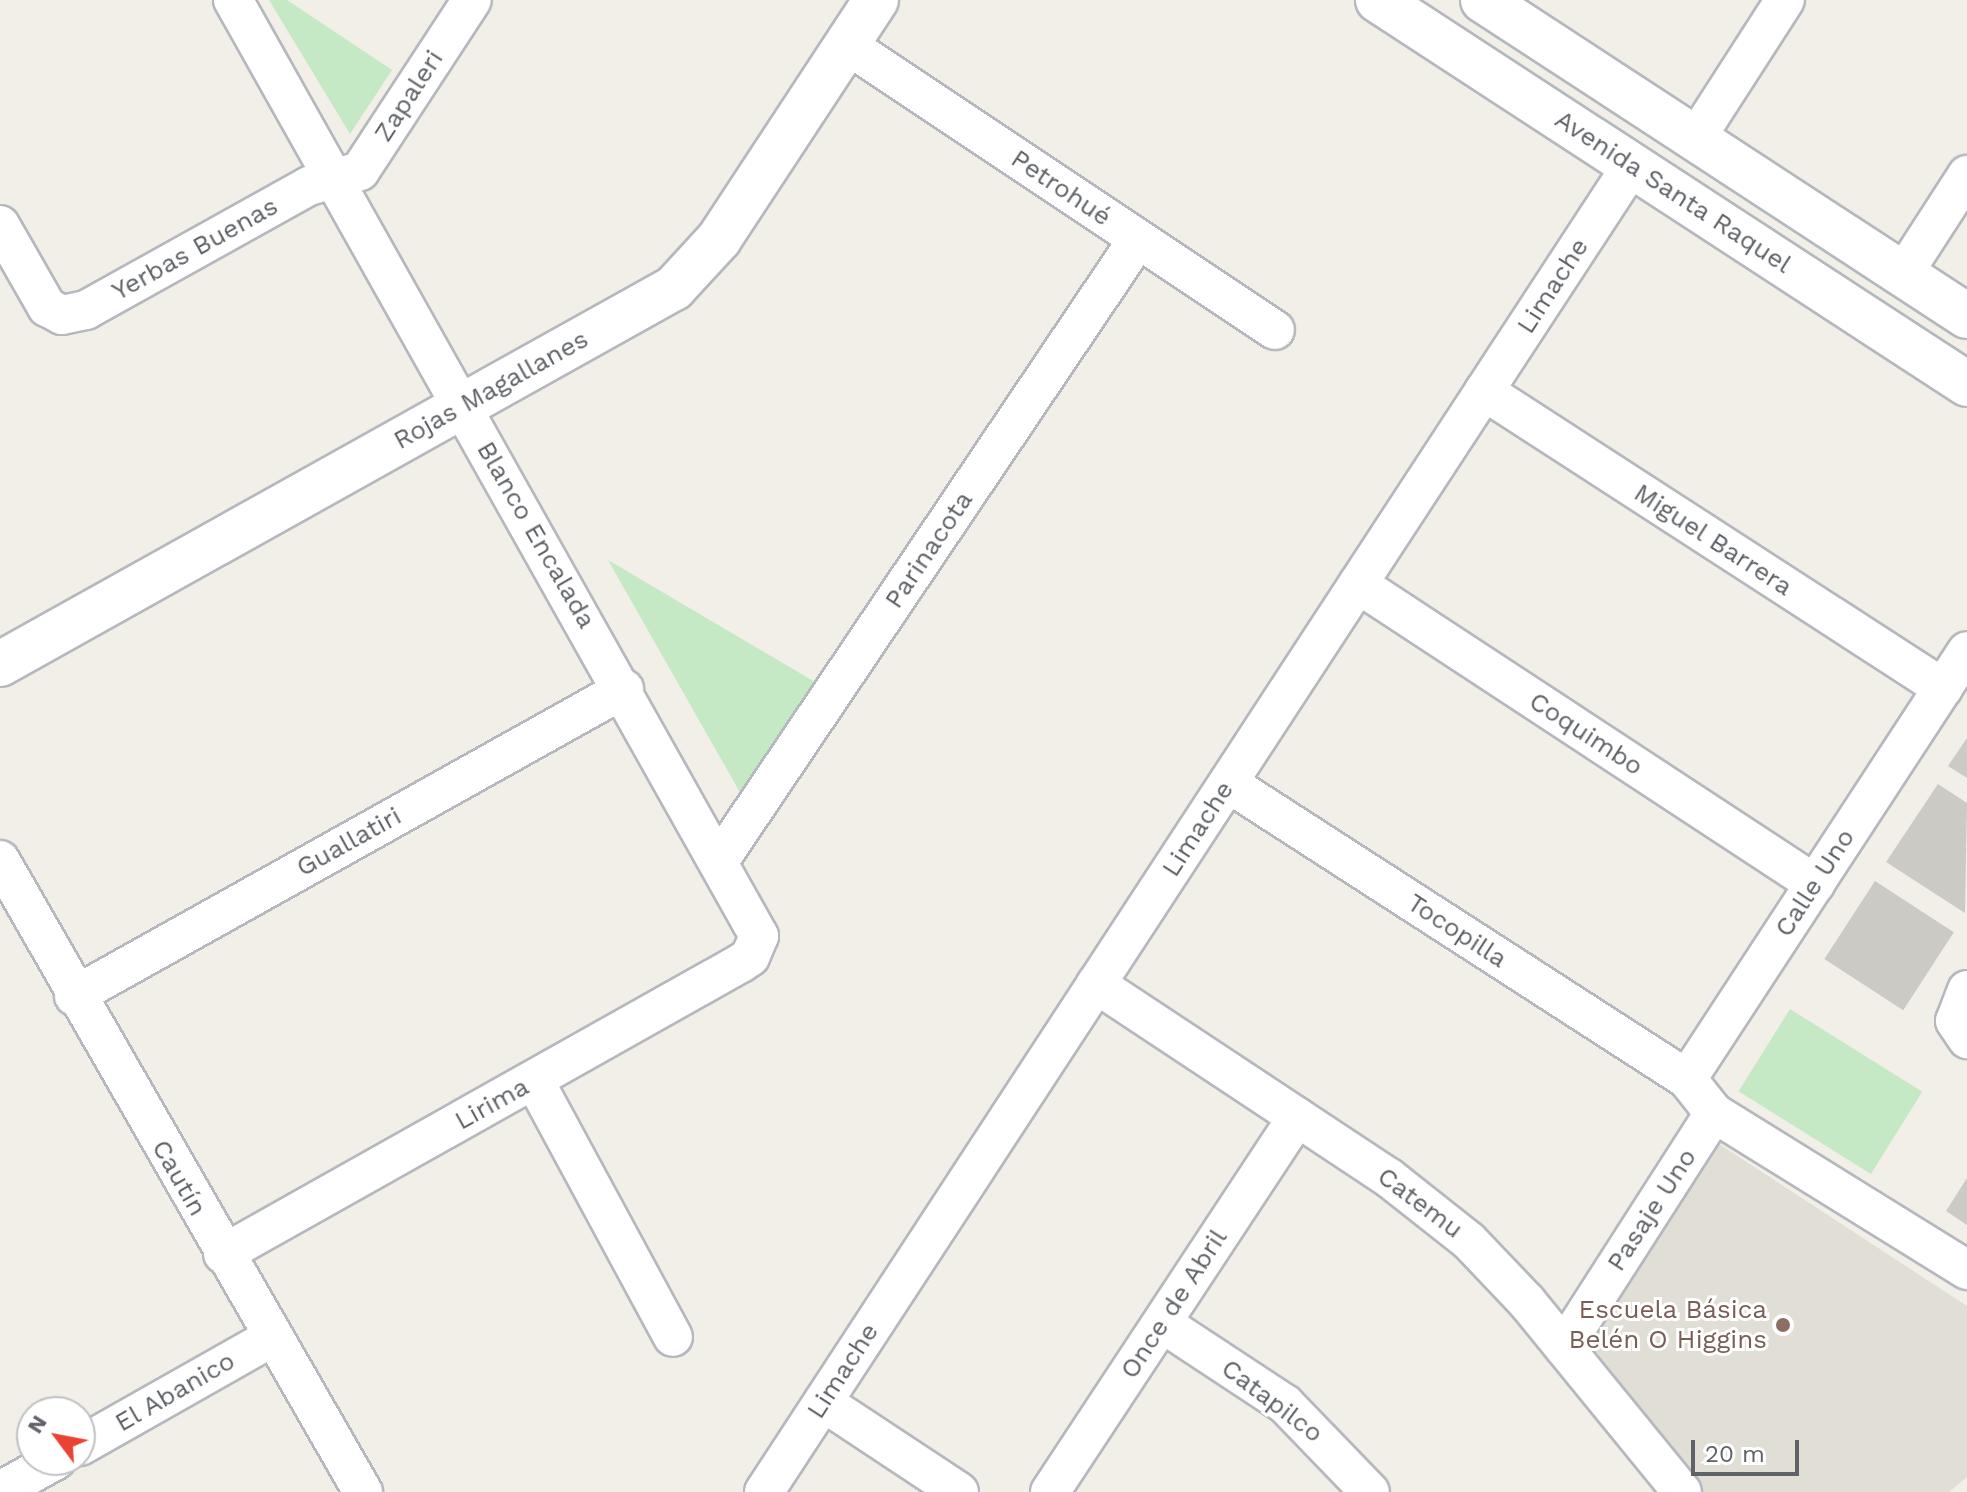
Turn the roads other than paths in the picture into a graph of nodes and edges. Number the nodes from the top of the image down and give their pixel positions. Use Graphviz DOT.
graph roads {
  1 [pos="233,0"];
  2 [pos="472,0"];
  3 [pos="876,0"];
  4 [pos="1378,0"];
  5 [pos="1483,0"];
  6 [pos="1785,0"];
  7 [pos="847,45"];
  8 [pos="1696,138"];
  9 [pos="1632,165"];
  10 [pos="1967,175"];
  11 [pos="336,180"];
  12 [pos="0,225"];
  13 [pos="1138,239"];
  14 [pos="1903,274"];
  15 [pos="1967,316"];
  16 [pos="1275,330"];
  17 [pos="1967,384"];
  18 [pos="1484,391"];
  19 [pos="463,406"];
  20 [pos="1358,584"];
  21 [pos="1967,651"];
  22 [pos="0,664"];
  23 [pos="1943,688"];
  24 [pos="624,689"];
  25 [pos="1228,783"];
  26 [pos="0,860"];
  27 [pos="719,861"];
  28 [pos="1815,884"];
  29 [pos="756,947"];
  30 [pos="1096,984"];
  31 [pos="1967,990"];
  32 [pos="74,996"];
  33 [pos="1967,1039"];
  34 [pos="1687,1079"];
  35 [pos="534,1080"];
  36 [pos="1714,1113"];
  37 [pos="1297,1117"];
  38 [pos="223,1254"];
  39 [pos="1967,1270"];
  40 [pos="1162,1323"];
  41 [pos="673,1337"];
  42 [pos="271,1338"];
  43 [pos="1564,1347"];
  44 [pos="823,1402"];
  45 [pos="96,1437"];
  46 [pos="363,1492"];
  47 [pos="764,1492"];
  48 [pos="959,1492"];
  49 [pos="1050,1492"];
  50 [pos="1370,1492"];
  51 [pos="1682,1492"];
  1 -- 11 [label="street, Blanco Encalada"];
  2 -- 11 [label="street, Zapaleri"];
  3 -- 7 [label="main road, Rojas Magallanes"];
  4 -- 9 [label="main road, Avenida Santa Raquel"];
  5 -- 8 [label="main road"];
  6 -- 8 [label="street"];
  7 -- 13 [label="street, Petrohué"];
  7 -- 19 [label="main road, Rojas Magallanes"];
  8 -- 14 [label="main road"];
  9 -- 17 [label="main road, Avenida Santa Raquel"];
  9 -- 18 [label="street, Limache"];
  10 -- 14 [label="street"];
  11 -- 12 [label="street, Yerbas Buenas"];
  11 -- 19 [label="street, Blanco Encalada"];
  13 -- 16 [label="street, Petrohué"];
  13 -- 27 [label="street, Parinacota"];
  14 -- 15 [label="main road"];
  18 -- 20 [label="street, Limache"];
  18 -- 23 [label="street, Miguel Barrera"];
  19 -- 22 [label="main road, Rojas Magallanes"];
  19 -- 24 [label="street, Blanco Encalada"];
  20 -- 25 [label="street, Limache"];
  20 -- 28 [label="street, Coquimbo"];
  21 -- 23 [label="street, Calle Uno"];
  23 -- 28 [label="street, Calle Uno"];
  24 -- 27 [label="street, Blanco Encalada"];
  24 -- 32 [label="street, Guallatiri"];
  25 -- 30 [label="street, Limache"];
  25 -- 34 [label="street, Tocopilla"];
  26 -- 32 [label="street, Cautín"];
  27 -- 29 [label="street, Blanco Encalada"];
  28 -- 34 [label="street, Calle Uno"];
  29 -- 35 [label="street, Lirima"];
  30 -- 37 [label="street, Catemu"];
  30 -- 44 [label="street, Limache"];
  31 -- 33 [label="street"];
  32 -- 38 [label="street, Cautín"];
  34 -- 36 [label="street"];
  35 -- 38 [label="street, Lirima"];
  35 -- 41 [label="street"];
  36 -- 39 [label="street"];
  36 -- 43 [label="street, Pasaje Uno"];
  37 -- 40 [label="street, Once de Abril"];
  37 -- 43 [label="street, Catemu"];
  38 -- 42 [label="street, Cautín"];
  40 -- 49 [label="street, Once de Abril"];
  40 -- 50 [label="street, Catapilco"];
  42 -- 45 [label="street, El Abanico"];
  42 -- 46 [label="street, Cautín"];
  43 -- 51 [label="street, Catemu"];
  44 -- 47 [label="street, Limache"];
  44 -- 48 [label="street"];
}
